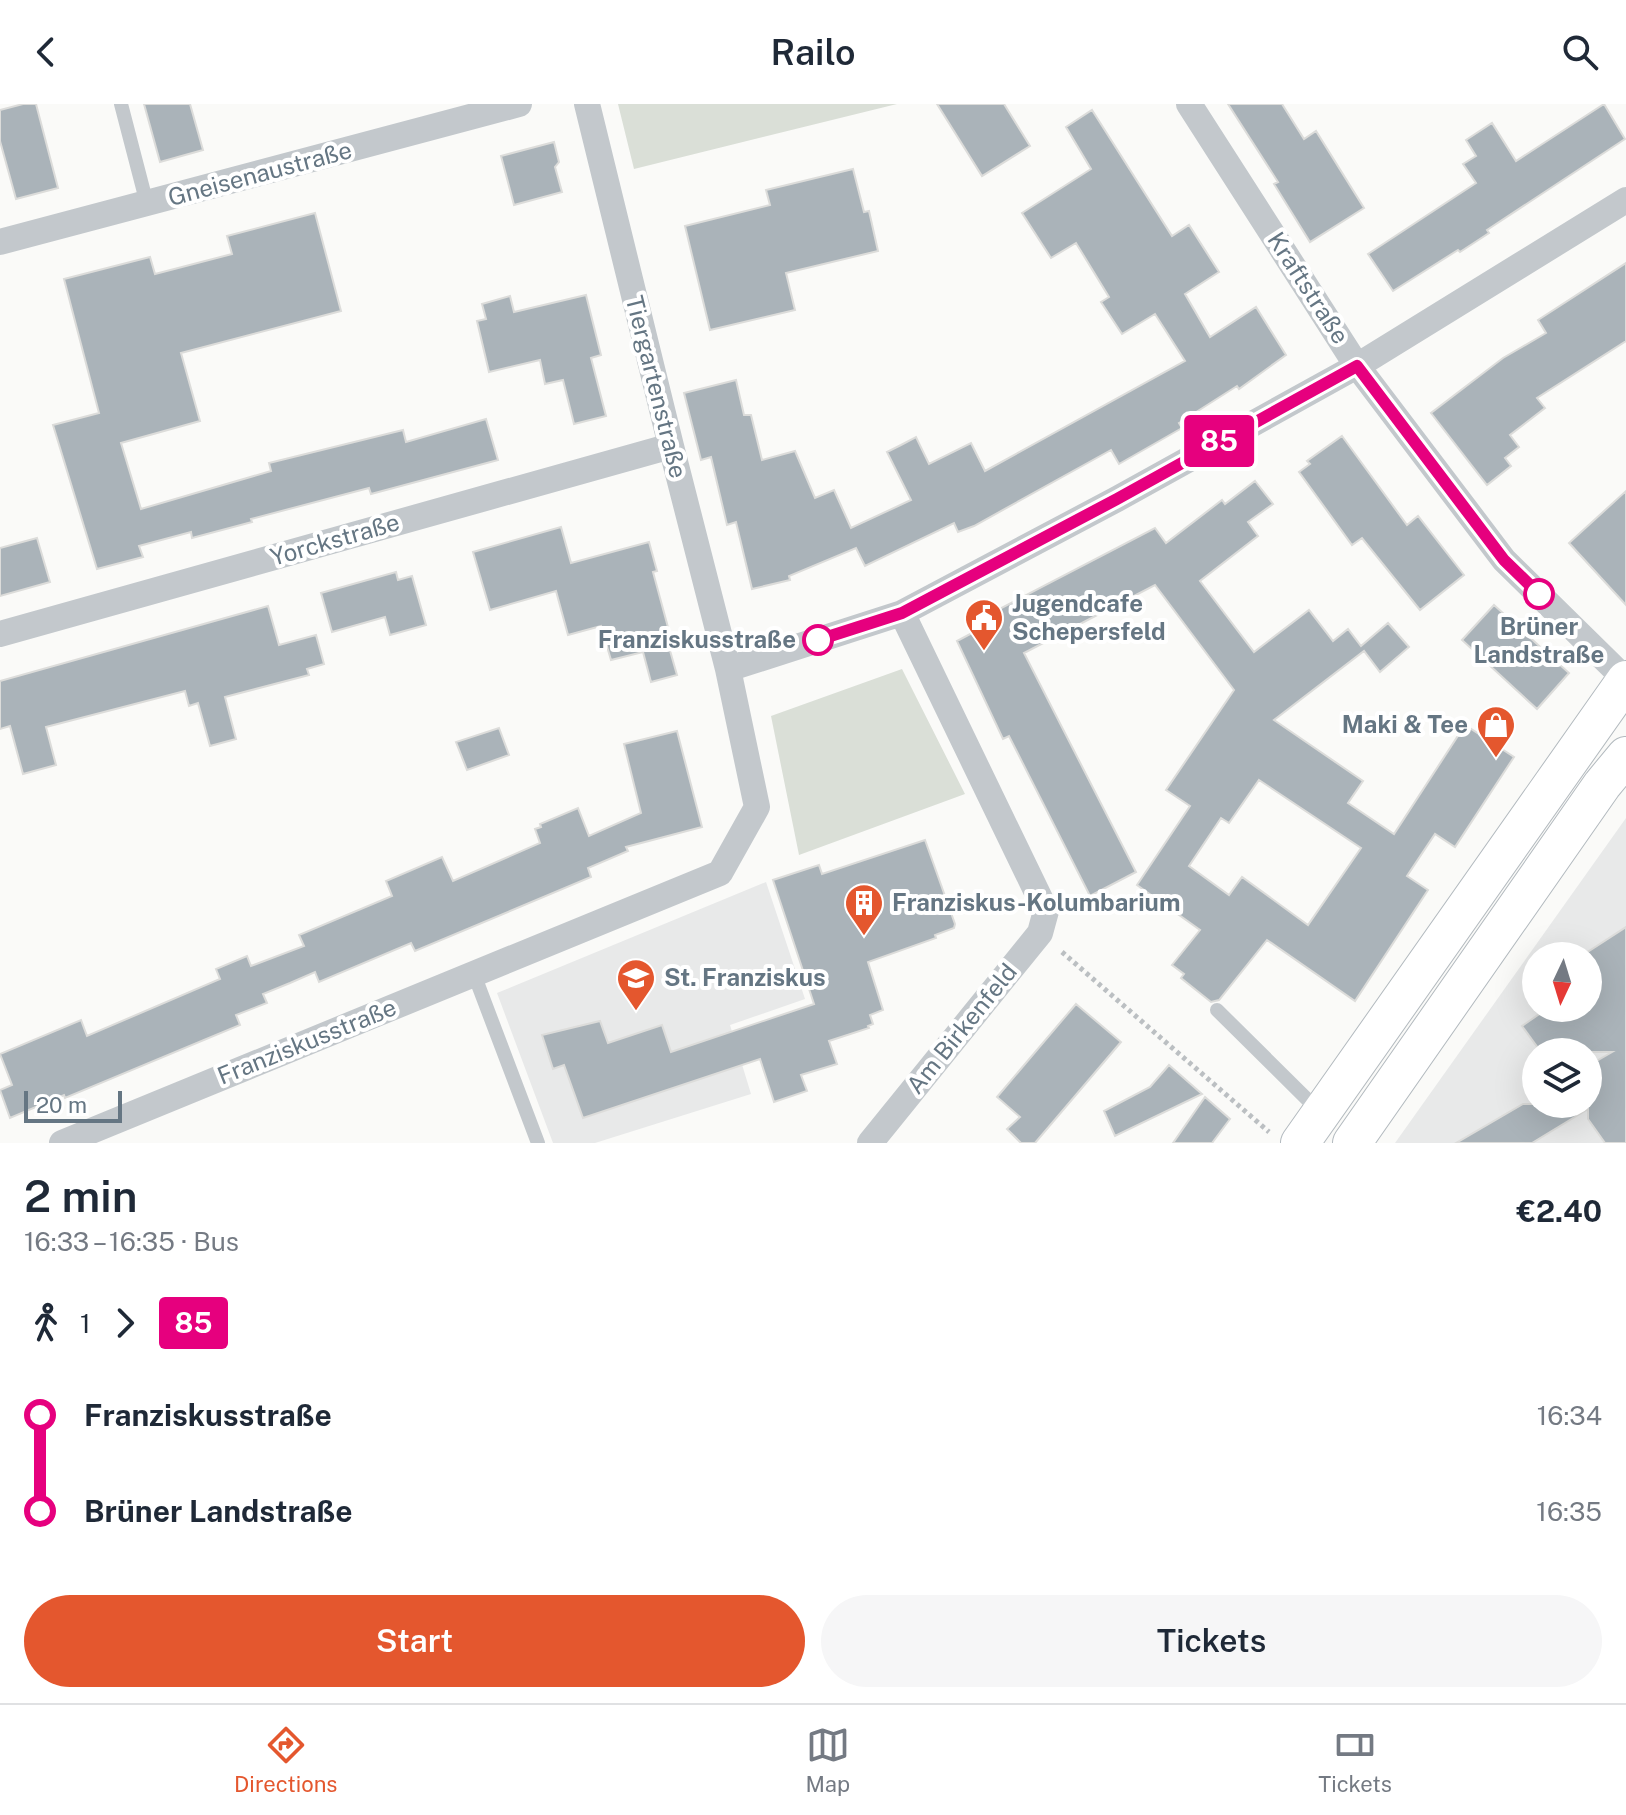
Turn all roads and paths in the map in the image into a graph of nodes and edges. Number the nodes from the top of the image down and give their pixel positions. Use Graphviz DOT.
graph roads {
  1 [pos="121,104"];
  2 [pos="519,104"];
  3 [pos="587,104"];
  4 [pos="1189,104"];
  5 [pos="1626,200"];
  6 [pos="147,204"];
  7 [pos="0,242"];
  8 [pos="1357,366"];
  9 [pos="671,446"];
  10 [pos="902,613"];
  11 [pos="0,634"];
  12 [pos="728,669"];
  13 [pos="1626,680"];
  14 [pos="1626,756"];
  15 [pos="1043,922"];
  16 [pos="474,974"];
  17 [pos="1217,1010"];
  18 [pos="1297,1130"];
  19 [pos="62,1143"];
  20 [pos="538,1143"];
  21 [pos="870,1143"];
  22 [pos="1352,1143"];
  1 -- 6 [label="lane"];
  2 -- 6 [label="street, Gneisenaustraße"];
  3 -- 9 [label="street, Tiergartenstraße"];
  4 -- 8 [label="street, Kraftstraße"];
  5 -- 8 [label="street"];
  6 -- 7 [label="street, Gneisenaustraße"];
  8 -- 10 [label="street"];
  8 -- 13 [label="street, Kraftstraße"];
  9 -- 11 [label="street, Yorckstraße"];
  9 -- 12 [label="street, Tiergartenstraße"];
  10 -- 12 [label="street"];
  10 -- 15 [label="street"];
  12 -- 16 [label="street, Franziskusstraße"];
  13 -- 18 [label="main road"];
  14 -- 22 [label="main road"];
  15 -- 18 [label="path"];
  15 -- 21 [label="street, Am Birkenfeld"];
  16 -- 19 [label="street, Franziskusstraße"];
  16 -- 20 [label="lane"];
  17 -- 18 [label="lane"];
}
